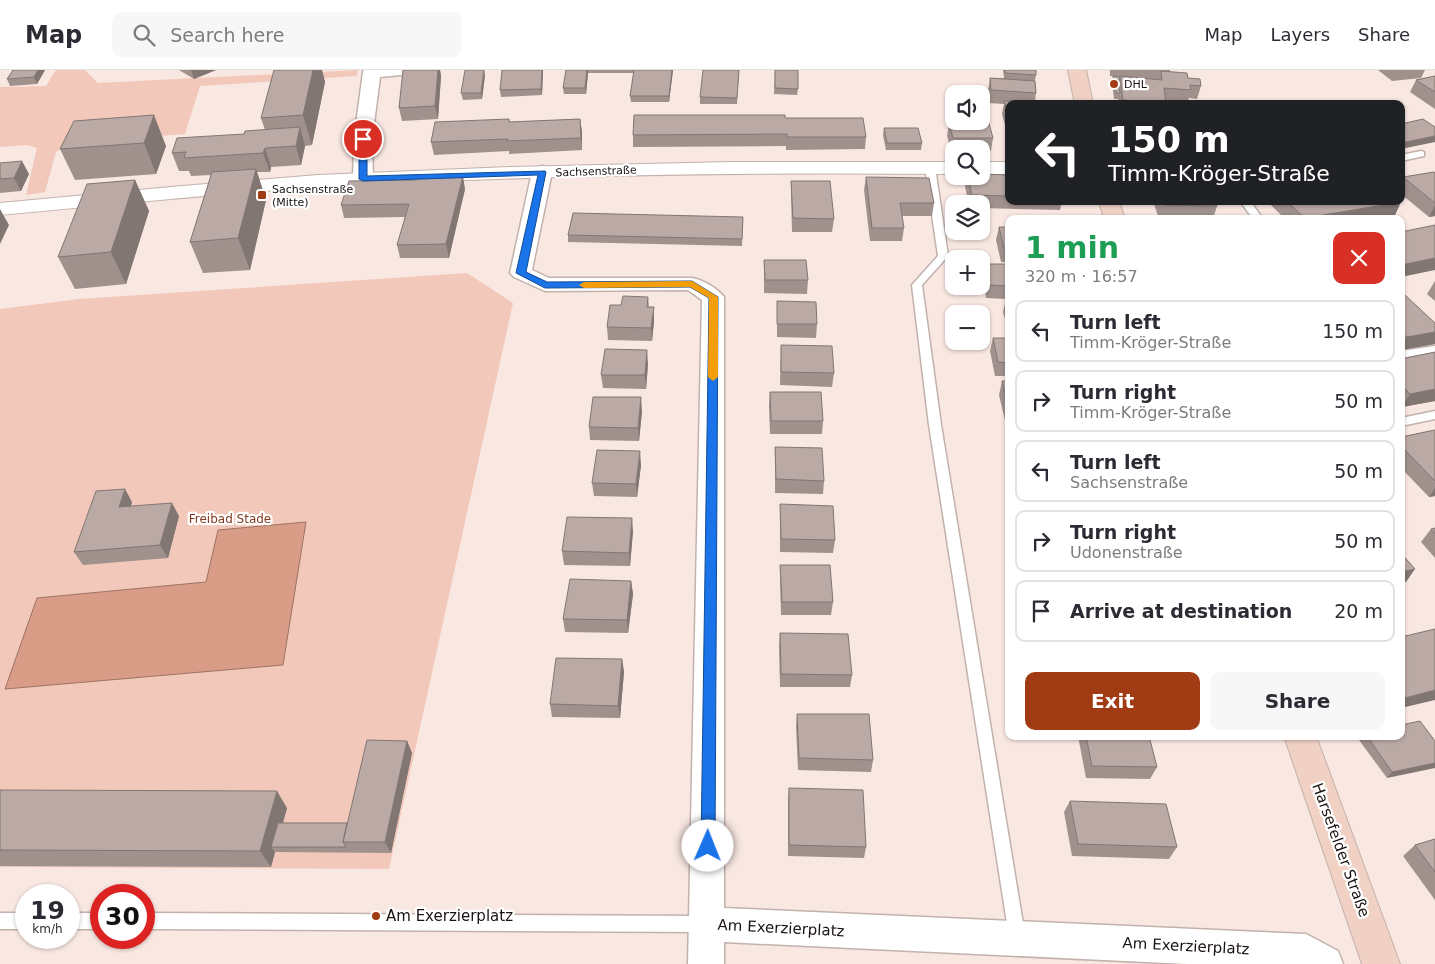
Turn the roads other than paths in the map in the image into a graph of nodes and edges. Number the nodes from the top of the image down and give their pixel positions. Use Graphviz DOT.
graph roads {
  1 [pos="405,70"];
  2 [pos="1077,70"];
  3 [pos="372,71"];
  4 [pos="1083,100"];
  5 [pos="1421,154"];
  6 [pos="1405,157"];
  7 [pos="930,167"];
  8 [pos="945,168"];
  9 [pos="990,168"];
  10 [pos="1005,168"];
  11 [pos="542,172"];
  12 [pos="363,179"];
  13 [pos="0,209"];
  14 [pos="1435,349"];
  15 [pos="1405,354"];
  16 [pos="1435,414"];
  17 [pos="1405,421"];
  18 [pos="1301,740"];
  19 [pos="0,921"];
  20 [pos="15,921"];
  21 [pos="155,921"];
  22 [pos="708,924"];
  23 [pos="1018,938"];
  24 [pos="706,964"];
  25 [pos="1325,964"];
  26 [pos="1381,964"];
  1 -- 3 [label="street"];
  2 -- 4 [label="main road"];
  3 -- 12 [label="street"];
  5 -- 6 [label="lane"];
  7 -- 8 [label="street, Sachsenstraße"];
  7 -- 11 [label="street, Sachsenstraße"];
  7 -- 23 [label="lane"];
  9 -- 10 [label="street"];
  11 -- 12 [label="street, Sachsenstraße"];
  11 -- 22 [label="street"];
  12 -- 13 [label="street, Sachsenstraße"];
  14 -- 15 [label="lane"];
  16 -- 17 [label="lane"];
  18 -- 26 [label="main road, Harsefelder Straße"];
  19 -- 20 [label="lane"];
  21 -- 22 [label="lane, Am Exerzierplatz"];
  22 -- 23 [label="street, Am Exerzierplatz"];
  22 -- 24 [label="street"];
  23 -- 25 [label="street, Am Exerzierplatz"];
}
